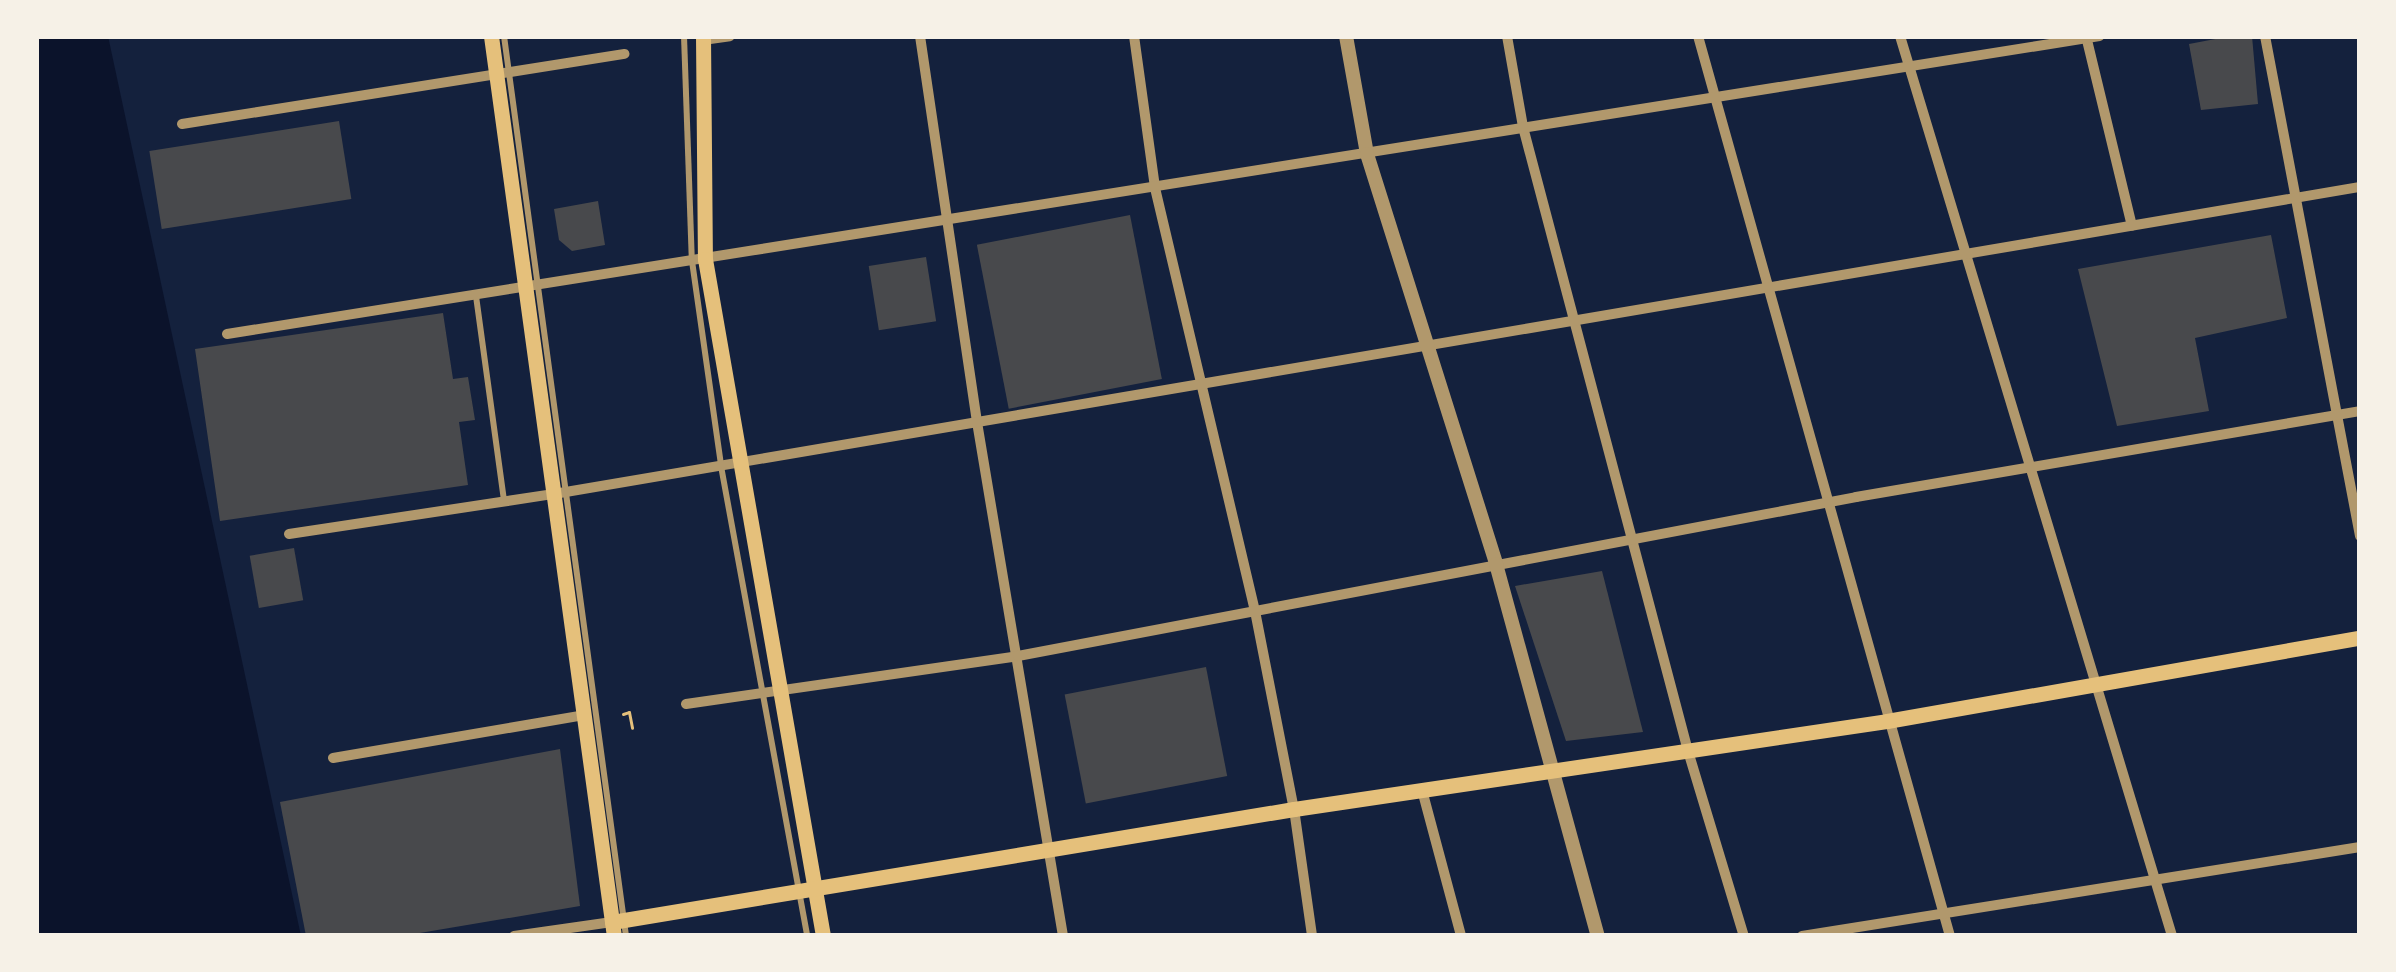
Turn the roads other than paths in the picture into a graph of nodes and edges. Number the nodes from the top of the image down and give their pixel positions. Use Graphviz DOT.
graph roads {
  1 [pos="491,36"];
  2 [pos="504,36"];
  3 [pos="730,36"];
  4 [pos="920,36"];
  5 [pos="1134,36"];
  6 [pos="1346,36"];
  7 [pos="1508,36"];
  8 [pos="1698,36"];
  9 [pos="1900,36"];
  10 [pos="2265,36"];
  11 [pos="2090,37"];
  12 [pos="703,38"];
  13 [pos="681,41"];
  14 [pos="624,54"];
  15 [pos="1909,66"];
  16 [pos="504,73"];
  17 [pos="1715,98"];
  18 [pos="182,124"];
  19 [pos="1523,127"];
  20 [pos="1367,154"];
  21 [pos="1155,188"];
  22 [pos="2360,188"];
  23 [pos="2296,198"];
  24 [pos="947,221"];
  25 [pos="2132,226"];
  26 [pos="1966,254"];
  27 [pos="698,260"];
  28 [pos="535,286"];
  29 [pos="1769,287"];
  30 [pos="476,296"];
  31 [pos="1577,320"];
  32 [pos="227,334"];
  33 [pos="1426,346"];
  34 [pos="1202,383"];
  35 [pos="2360,411"];
  36 [pos="2337,416"];
  37 [pos="977,422"];
  38 [pos="729,464"];
  39 [pos="2030,467"];
  40 [pos="561,493"];
  41 [pos="504,501"];
  42 [pos="1826,503"];
  43 [pos="289,534"];
  44 [pos="2360,536"];
  45 [pos="1632,538"];
  46 [pos="1496,564"];
  47 [pos="1255,611"];
  48 [pos="2360,638"];
  49 [pos="1018,656"];
  50 [pos="2096,686"];
  51 [pos="784,691"];
  52 [pos="763,694"];
  53 [pos="686,704"];
  54 [pos="585,716"];
  55 [pos="1887,721"];
  56 [pos="1688,751"];
  57 [pos="333,758"];
  58 [pos="1556,771"];
  59 [pos="1422,790"];
  60 [pos="1294,809"];
  61 [pos="2360,848"];
  62 [pos="1050,849"];
  63 [pos="2154,880"];
  64 [pos="807,888"];
  65 [pos="1943,913"];
  66 [pos="619,928"];
  67 [pos="1842,933"];
  68 [pos="514,936"];
  69 [pos="807,936"];
  70 [pos="824,936"];
  71 [pos="1063,936"];
  72 [pos="1312,936"];
  73 [pos="1462,936"];
  74 [pos="1598,936"];
  75 [pos="1744,936"];
  76 [pos="1802,936"];
  77 [pos="1950,936"];
  78 [pos="2172,936"];
  1 -- 16 [label="main road"];
  2 -- 16 [label="lane"];
  3 -- 12 [label="street"];
  4 -- 24 [label="street"];
  5 -- 21 [label="street"];
  6 -- 20 [label="street"];
  7 -- 19 [label="street"];
  8 -- 17 [label="street"];
  9 -- 15 [label="street"];
  10 -- 23 [label="street"];
  11 -- 15 [label="street"];
  11 -- 25 [label="street"];
  12 -- 27 [label="main road"];
  13 -- 27 [label="lane"];
  14 -- 16 [label="street"];
  15 -- 17 [label="street"];
  15 -- 26 [label="street"];
  16 -- 18 [label="street"];
  16 -- 28 [label="main road"];
  17 -- 19 [label="street"];
  17 -- 29 [label="street"];
  19 -- 20 [label="street"];
  19 -- 31 [label="street"];
  20 -- 21 [label="street"];
  20 -- 33 [label="street"];
  21 -- 24 [label="street"];
  21 -- 34 [label="street"];
  22 -- 23 [label="street"];
  23 -- 25 [label="street"];
  23 -- 36 [label="street"];
  24 -- 27 [label="street"];
  24 -- 37 [label="street"];
  25 -- 26 [label="street"];
  26 -- 29 [label="street"];
  26 -- 39 [label="street"];
  27 -- 28 [label="street"];
  27 -- 38 [label="main road"];
  28 -- 30 [label="street"];
  28 -- 40 [label="main road"];
  29 -- 31 [label="street"];
  29 -- 42 [label="street"];
  30 -- 32 [label="street"];
  30 -- 41 [label="lane"];
  31 -- 33 [label="street"];
  31 -- 45 [label="street"];
  33 -- 34 [label="street"];
  33 -- 46 [label="street"];
  34 -- 37 [label="street"];
  34 -- 47 [label="street"];
  35 -- 36 [label="street"];
  36 -- 39 [label="street"];
  36 -- 44 [label="street"];
  37 -- 38 [label="street"];
  37 -- 49 [label="street"];
  38 -- 40 [label="street"];
  38 -- 51 [label="main road"];
  38 -- 52 [label="lane"];
  39 -- 42 [label="street"];
  39 -- 50 [label="street"];
  40 -- 41 [label="street"];
  40 -- 54 [label="main road"];
  40 -- 66 [label="lane"];
  41 -- 43 [label="street"];
  42 -- 45 [label="street"];
  42 -- 55 [label="street"];
  45 -- 46 [label="street"];
  45 -- 56 [label="street"];
  46 -- 47 [label="street"];
  46 -- 58 [label="street"];
  47 -- 49 [label="street"];
  47 -- 60 [label="street"];
  48 -- 50 [label="main road"];
  49 -- 51 [label="street"];
  49 -- 62 [label="street"];
  50 -- 55 [label="main road"];
  50 -- 63 [label="street"];
  51 -- 52 [label="street"];
  51 -- 64 [label="main road"];
  52 -- 53 [label="street"];
  52 -- 64 [label="lane"];
  54 -- 57 [label="street"];
  54 -- 66 [label="main road"];
  55 -- 56 [label="main road"];
  55 -- 65 [label="street"];
  56 -- 58 [label="main road"];
  56 -- 75 [label="street"];
  58 -- 59 [label="main road"];
  58 -- 74 [label="street"];
  59 -- 60 [label="main road"];
  59 -- 73 [label="street"];
  60 -- 62 [label="main road"];
  60 -- 72 [label="street"];
  61 -- 63 [label="street"];
  62 -- 64 [label="main road"];
  62 -- 71 [label="street"];
  63 -- 65 [label="street"];
  63 -- 78 [label="street"];
  64 -- 66 [label="main road"];
  64 -- 69 [label="lane"];
  64 -- 70 [label="main road"];
  65 -- 67 [label="street"];
  65 -- 77 [label="street"];
  66 -- 68 [label="street"];
  67 -- 76 [label="street"];
}
